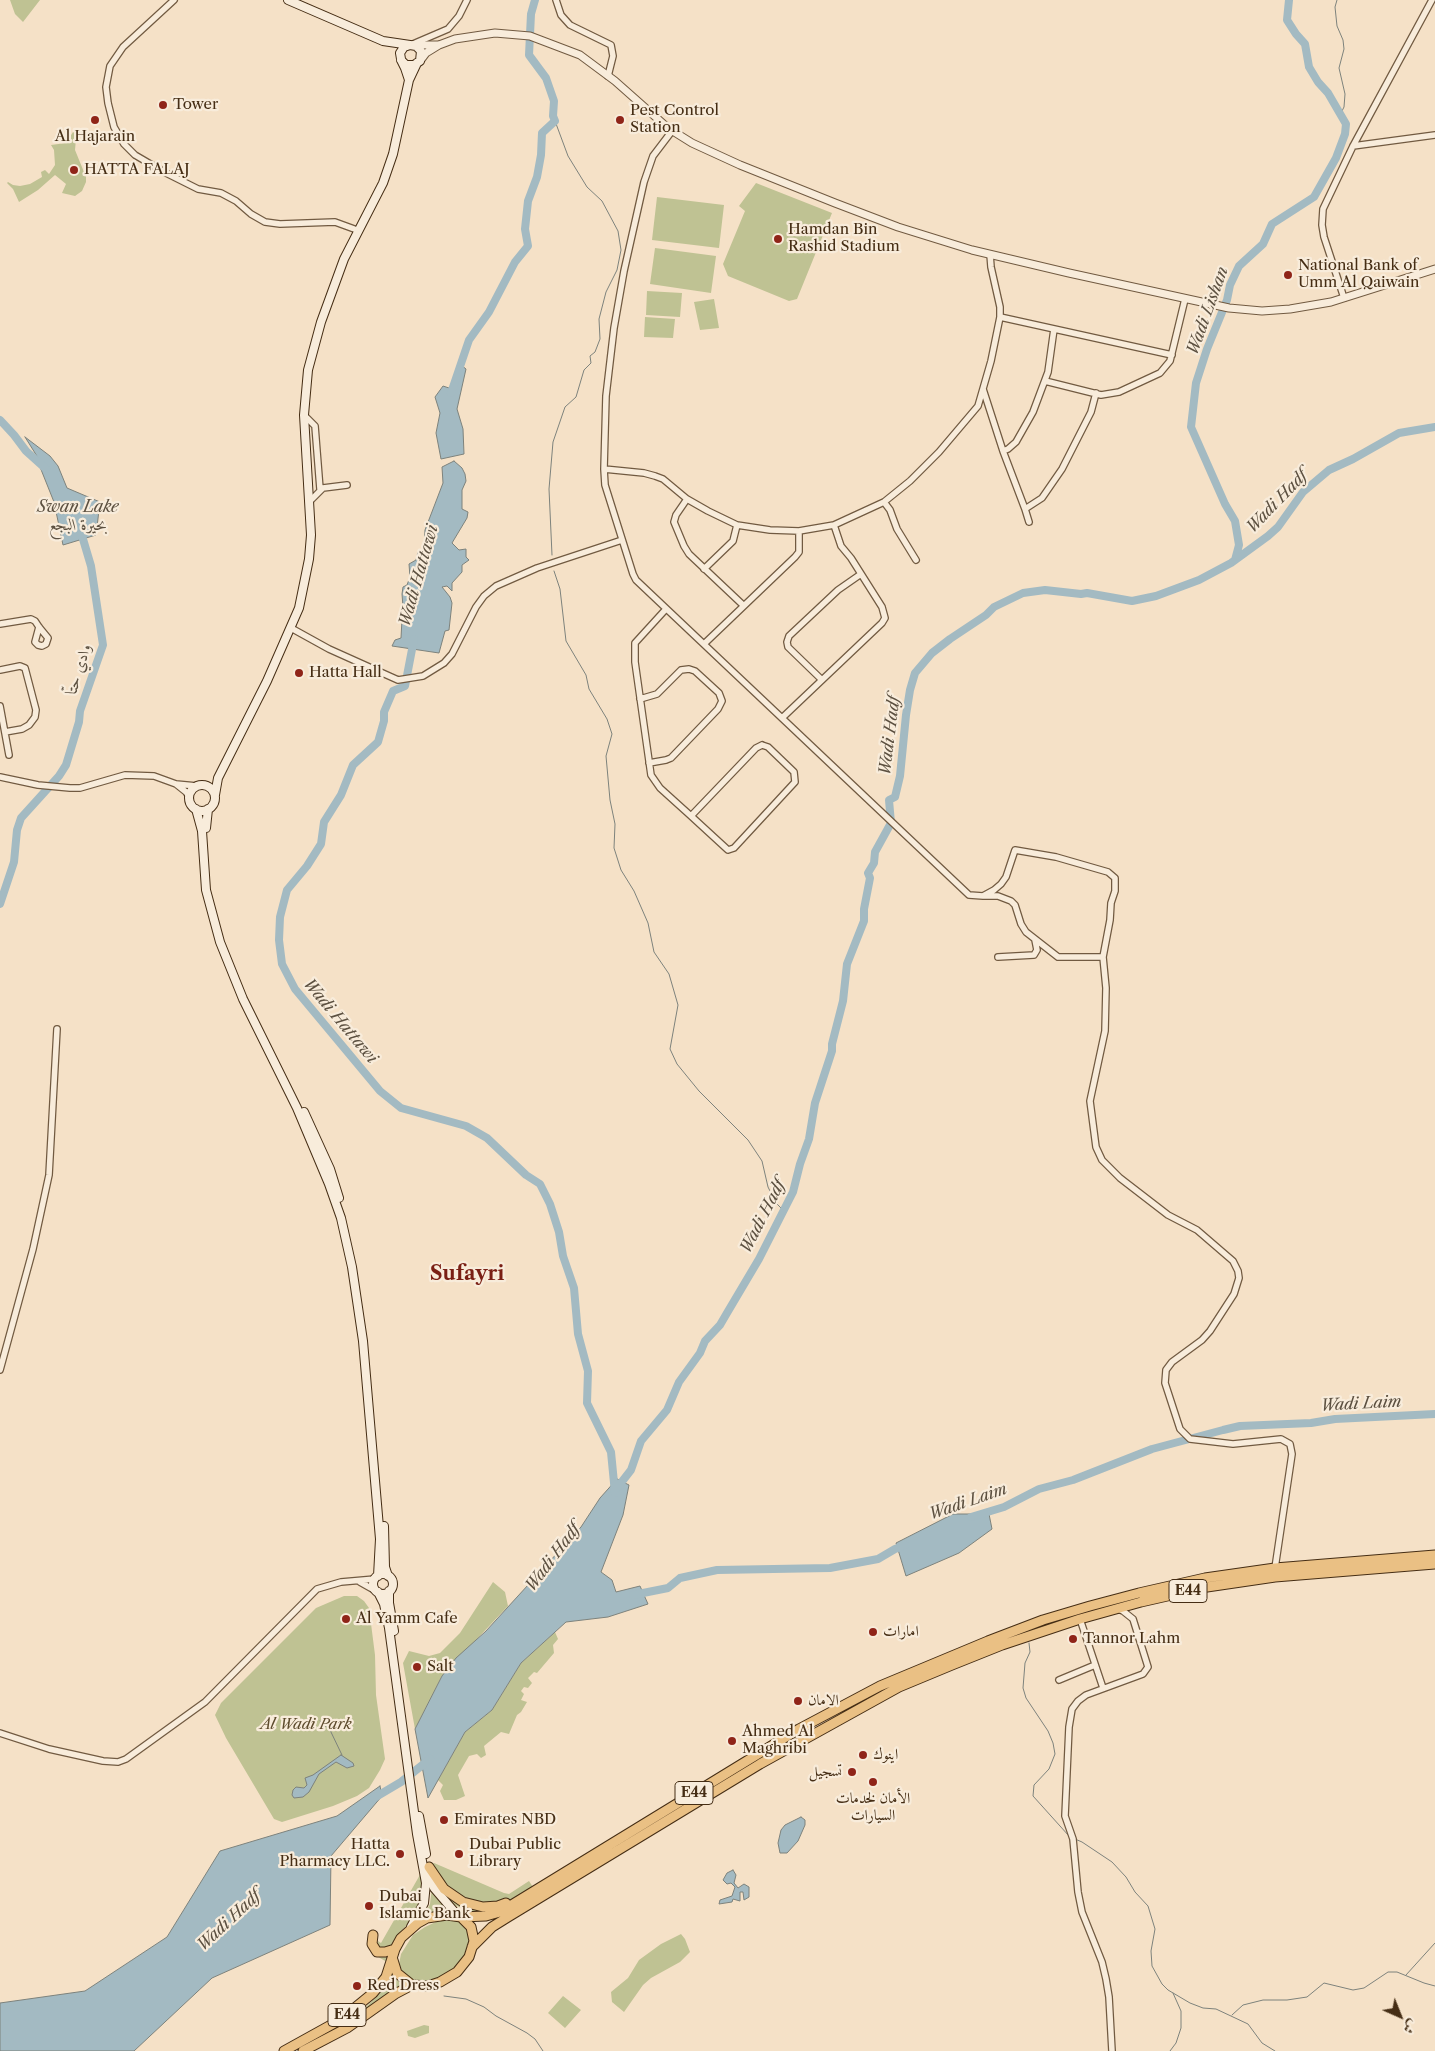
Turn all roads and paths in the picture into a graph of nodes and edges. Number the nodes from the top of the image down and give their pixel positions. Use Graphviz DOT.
graph roads {
  1 [pos="174,0"];
  2 [pos="288,0"];
  3 [pos="467,0"];
  4 [pos="556,0"];
  5 [pos="1432,0"];
  6 [pos="383,41"];
  7 [pos="412,45"];
  8 [pos="439,45"];
  9 [pos="401,60"];
  10 [pos="418,62"];
  11 [pos="608,76"];
  12 [pos="409,80"];
  13 [pos="670,130"];
  14 [pos="1435,135"];
  15 [pos="1353,146"];
  16 [pos="358,230"];
  17 [pos="990,254"];
  18 [pos="1435,269"];
  19 [pos="1344,298"];
  20 [pos="1185,299"];
  21 [pos="1000,317"];
  22 [pos="1054,329"];
  23 [pos="1172,355"];
  24 [pos="1046,381"];
  25 [pos="983,388"];
  26 [pos="1096,393"];
  27 [pos="974,410"];
  28 [pos="989,411"];
  29 [pos="304,415"];
  30 [pos="1003,451"];
  31 [pos="604,470"];
  32 [pos="347,485"];
  33 [pos="320,489"];
  34 [pos="687,499"];
  35 [pos="310,502"];
  36 [pos="884,502"];
  37 [pos="1025,509"];
  38 [pos="1029,522"];
  39 [pos="737,525"];
  40 [pos="834,525"];
  41 [pos="799,531"];
  42 [pos="622,540"];
  43 [pos="916,560"];
  44 [pos="704,569"];
  45 [pos="861,574"];
  46 [pos="743,606"];
  47 [pos="666,609"];
  48 [pos="0,624"];
  49 [pos="39,627"];
  50 [pos="290,630"];
  51 [pos="704,644"];
  52 [pos="0,670"];
  53 [pos="821,680"];
  54 [pos="640,699"];
  55 [pos="0,706"];
  56 [pos="782,718"];
  57 [pos="5,732"];
  58 [pos="9,755"];
  59 [pos="649,763"];
  60 [pos="223,768"];
  61 [pos="0,777"];
  62 [pos="176,784"];
  63 [pos="200,786"];
  64 [pos="215,796"];
  65 [pos="190,798"];
  66 [pos="196,809"];
  67 [pos="208,809"];
  68 [pos="691,816"];
  69 [pos="983,896"];
  70 [pos="1035,940"];
  71 [pos="998,957"];
  72 [pos="1103,957"];
  73 [pos="57,1029"];
  74 [pos="0,1370"];
  75 [pos="1435,1555"];
  76 [pos="1435,1564"];
  77 [pos="1275,1568"];
  78 [pos="388,1576"];
  79 [pos="376,1577"];
  80 [pos="356,1580"];
  81 [pos="390,1591"];
  82 [pos="377,1592"];
  83 [pos="1141,1602"];
  84 [pos="1116,1609"];
  85 [pos="1133,1619"];
  86 [pos="1080,1620"];
  87 [pos="975,1646"];
  88 [pos="952,1665"];
  89 [pos="1095,1665"];
  90 [pos="1059,1680"];
  91 [pos="1103,1688"];
  92 [pos="0,1733"];
  93 [pos="410,1773"];
  94 [pos="413,1796"];
  95 [pos="429,1868"];
  96 [pos="523,1896"];
  97 [pos="460,1917"];
  98 [pos="410,1928"];
  99 [pos="373,1935"];
  100 [pos="472,1947"];
  101 [pos="395,1950"];
  102 [pos="393,1960"];
  103 [pos="412,1985"];
  104 [pos="327,2033"];
  105 [pos="284,2051"];
  106 [pos="303,2051"];
  107 [pos="1112,2051"];
  1 -- 16 [label="street"];
  2 -- 6 [label="main road"];
  3 -- 7 [label="street"];
  4 -- 11 [label="street"];
  5 -- 15 [label="street"];
  6 -- 7 [label="main road"];
  6 -- 9 [label="main road"];
  7 -- 8 [label="street"];
  7 -- 9 [label="main road"];
  7 -- 10 [label="main road"];
  8 -- 10 [label="street"];
  8 -- 11 [label="street"];
  9 -- 10 [label="main road"];
  9 -- 12 [label="main road"];
  10 -- 12 [label="main road"];
  11 -- 13 [label="street"];
  12 -- 16 [label="main road"];
  13 -- 17 [label="street"];
  13 -- 31 [label="street"];
  14 -- 15 [label="street"];
  15 -- 19 [label="street"];
  16 -- 29 [label="main road"];
  17 -- 20 [label="street"];
  17 -- 21 [label="street"];
  18 -- 19 [label="street"];
  19 -- 20 [label="street"];
  20 -- 23 [label="street"];
  21 -- 22 [label="street"];
  21 -- 25 [label="street"];
  22 -- 23 [label="street"];
  22 -- 24 [label="street"];
  23 -- 26 [label="street"];
  24 -- 26 [label="street"];
  24 -- 30 [label="street"];
  25 -- 27 [label="street"];
  25 -- 28 [label="street"];
  26 -- 37 [label="street"];
  27 -- 28 [label="street"];
  27 -- 36 [label="street"];
  28 -- 30 [label="street"];
  29 -- 33 [label="street"];
  29 -- 35 [label="main road"];
  30 -- 37 [label="street"];
  31 -- 34 [label="street"];
  31 -- 42 [label="street"];
  32 -- 33 [label="street"];
  33 -- 35 [label="street"];
  34 -- 39 [label="street"];
  34 -- 44 [label="street"];
  35 -- 50 [label="main road"];
  36 -- 40 [label="street"];
  36 -- 43 [label="street"];
  37 -- 38 [label="street"];
  39 -- 41 [label="street"];
  39 -- 44 [label="street"];
  40 -- 41 [label="street"];
  40 -- 45 [label="street"];
  41 -- 46 [label="street"];
  42 -- 47 [label="street"];
  42 -- 50 [label="street"];
  44 -- 46 [label="street"];
  45 -- 53 [label="street"];
  45 -- 53 [label="street"];
  46 -- 51 [label="street"];
  47 -- 51 [label="street"];
  47 -- 54 [label="street"];
  48 -- 49 [label="street"];
  50 -- 60 [label="main road"];
  51 -- 56 [label="street"];
  52 -- 57 [label="street"];
  53 -- 56 [label="street"];
  54 -- 59 [label="street"];
  54 -- 59 [label="street"];
  55 -- 57 [label="street"];
  56 -- 69 [label="street"];
  57 -- 58 [label="street"];
  59 -- 68 [label="street"];
  60 -- 63 [label="main road"];
  60 -- 64 [label="main road"];
  61 -- 62 [label="street"];
  62 -- 63 [label="street"];
  62 -- 65 [label="street"];
  63 -- 64 [label="main road"];
  63 -- 65 [label="main road"];
  64 -- 67 [label="main road"];
  65 -- 66 [label="main road"];
  66 -- 67 [label="main road"];
  66 -- 79 [label="main road"];
  67 -- 78 [label="main road"];
  68 -- 68 [label="street"];
  69 -- 70 [label="street"];
  69 -- 72 [label="street"];
  70 -- 71 [label="street"];
  70 -- 72 [label="street"];
  72 -- 77 [label="street"];
  73 -- 74 [label="street"];
  75 -- 77 [label="highway, E44"];
  76 -- 83 [label="highway, E44"];
  77 -- 87 [label="highway, E44"];
  78 -- 79 [label="main road"];
  78 -- 81 [label="main road"];
  79 -- 80 [label="street"];
  79 -- 82 [label="main road"];
  80 -- 82 [label="street"];
  80 -- 92 [label="street"];
  81 -- 82 [label="main road"];
  81 -- 93 [label="main road"];
  82 -- 93 [label="main road"];
  83 -- 84 [label="highway, E44"];
  83 -- 85 [label="street"];
  84 -- 85 [label="street"];
  84 -- 86 [label="highway, E44"];
  85 -- 91 [label="street"];
  86 -- 88 [label="highway, E44"];
  86 -- 89 [label="street"];
  87 -- 88 [label="highway"];
  87 -- 96 [label="highway, E44"];
  88 -- 100 [label="highway, E44"];
  89 -- 90 [label="street"];
  89 -- 91 [label="street"];
  91 -- 107 [label="street"];
  93 -- 94 [label="main road"];
  94 -- 95 [label="main road"];
  94 -- 98 [label="main road"];
  95 -- 96 [label="highway"];
  95 -- 97 [label="main road"];
  96 -- 97 [label="highway, E44"];
  97 -- 98 [label="highway"];
  97 -- 100 [label="highway"];
  98 -- 101 [label="highway"];
  99 -- 101 [label="highway"];
  100 -- 103 [label="highway"];
  101 -- 102 [label="highway"];
  102 -- 103 [label="highway"];
  102 -- 104 [label="highway, E44"];
  103 -- 104 [label="highway, E44"];
  104 -- 105 [label="highway, E44"];
  104 -- 106 [label="highway, E44"];
}
